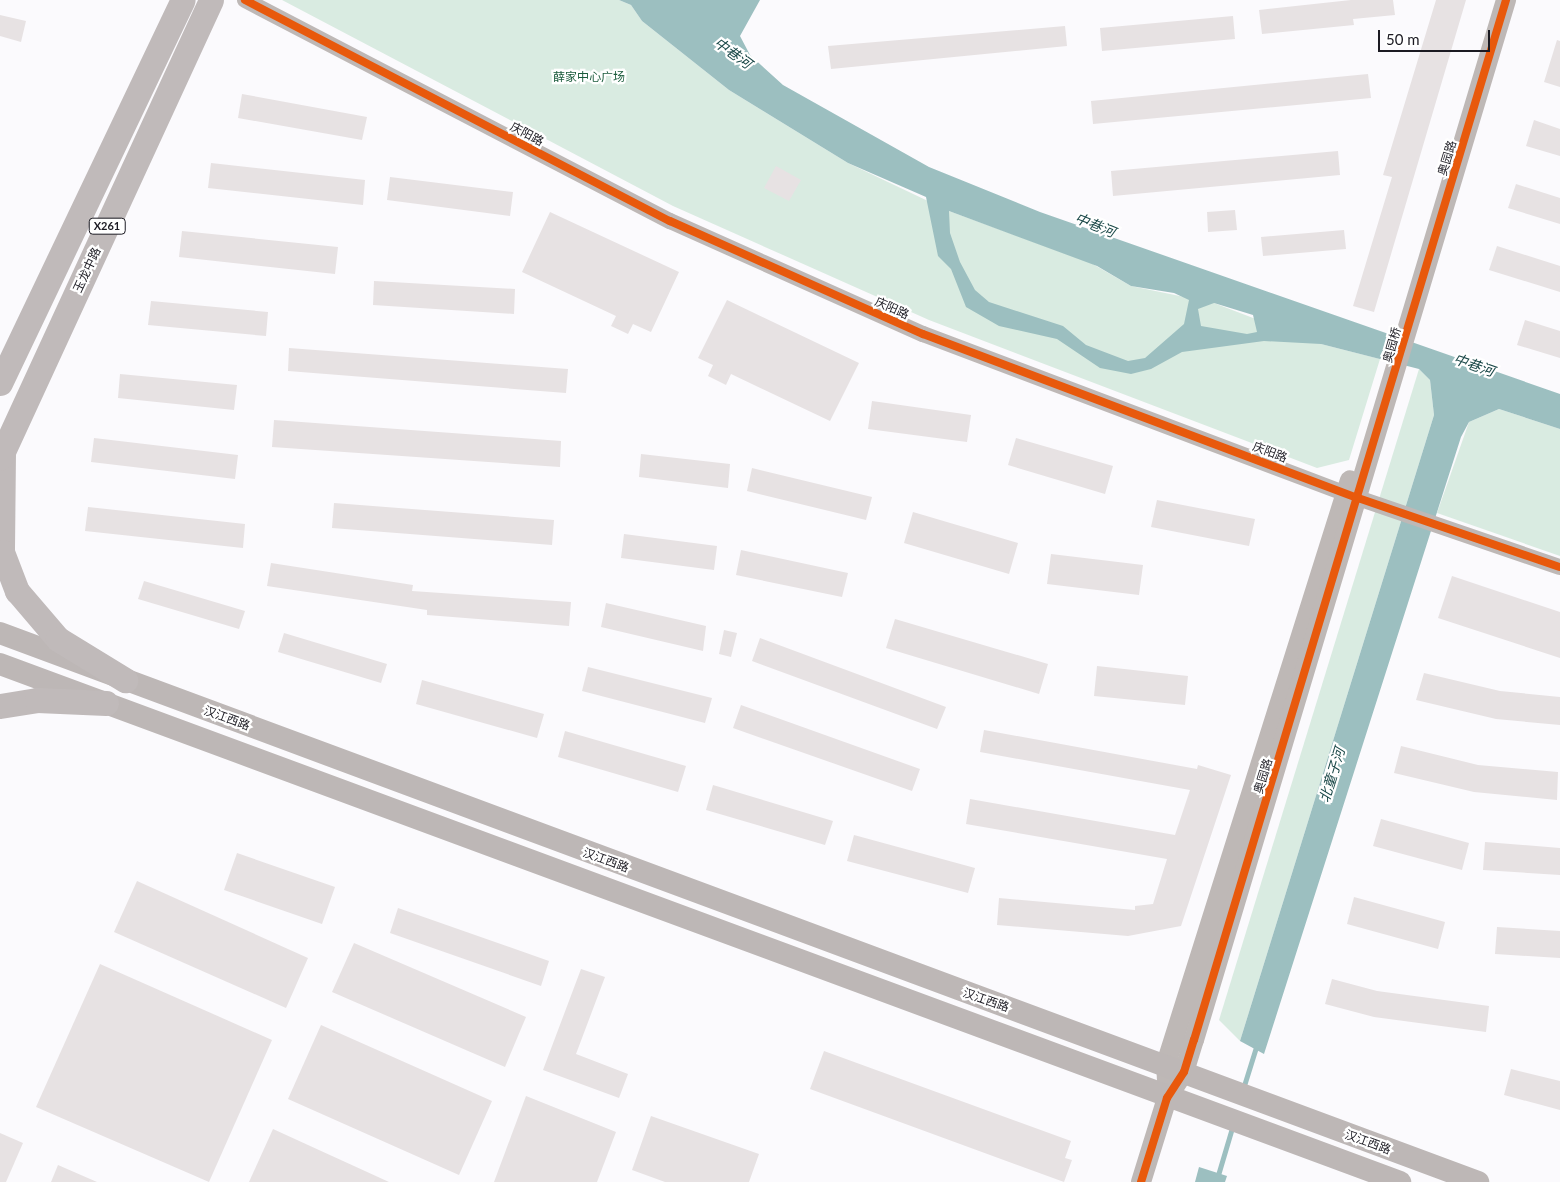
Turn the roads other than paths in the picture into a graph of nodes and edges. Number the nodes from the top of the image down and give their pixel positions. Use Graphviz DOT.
graph roads {
  1 [pos="183,0"];
  2 [pos="211,0"];
  3 [pos="245,0"];
  4 [pos="1494,0"];
  5 [pos="1506,0"];
  6 [pos="1403,322"];
  7 [pos="1389,371"];
  8 [pos="0,383"];
  9 [pos="2,455"];
  10 [pos="1352,495"];
  11 [pos="1560,567"];
  12 [pos="0,633"];
  13 [pos="0,664"];
  14 [pos="125,680"];
  15 [pos="106,703"];
  16 [pos="0,706"];
  17 [pos="1175,1068"];
  18 [pos="1167,1098"];
  19 [pos="1141,1182"];
  20 [pos="1400,1182"];
  21 [pos="1478,1182"];
  1 -- 8 [label="main road, X261"];
  2 -- 9 [label="main road, 玉龙中路 / X261"];
  3 -- 10 [label="street, 庆阳路"];
  4 -- 6 [label="street, 奥园路"];
  5 -- 6 [label="street, 奥园路"];
  6 -- 7 [label="street, 奥园桥"];
  7 -- 10 [label="street, 奥园路"];
  9 -- 14 [label="main road"];
  10 -- 11 [label="street, 庆阳路"];
  10 -- 17 [label="street, 奥园路"];
  12 -- 14 [label="main road, 汉江西路"];
  13 -- 15 [label="main road"];
  14 -- 17 [label="main road, 汉江西路"];
  15 -- 16 [label="main road"];
  15 -- 18 [label="main road"];
  17 -- 18 [label="street, 奥园路"];
  17 -- 21 [label="main road, 汉江西路"];
  18 -- 19 [label="street, 奥园路"];
  18 -- 20 [label="main road"];
}
